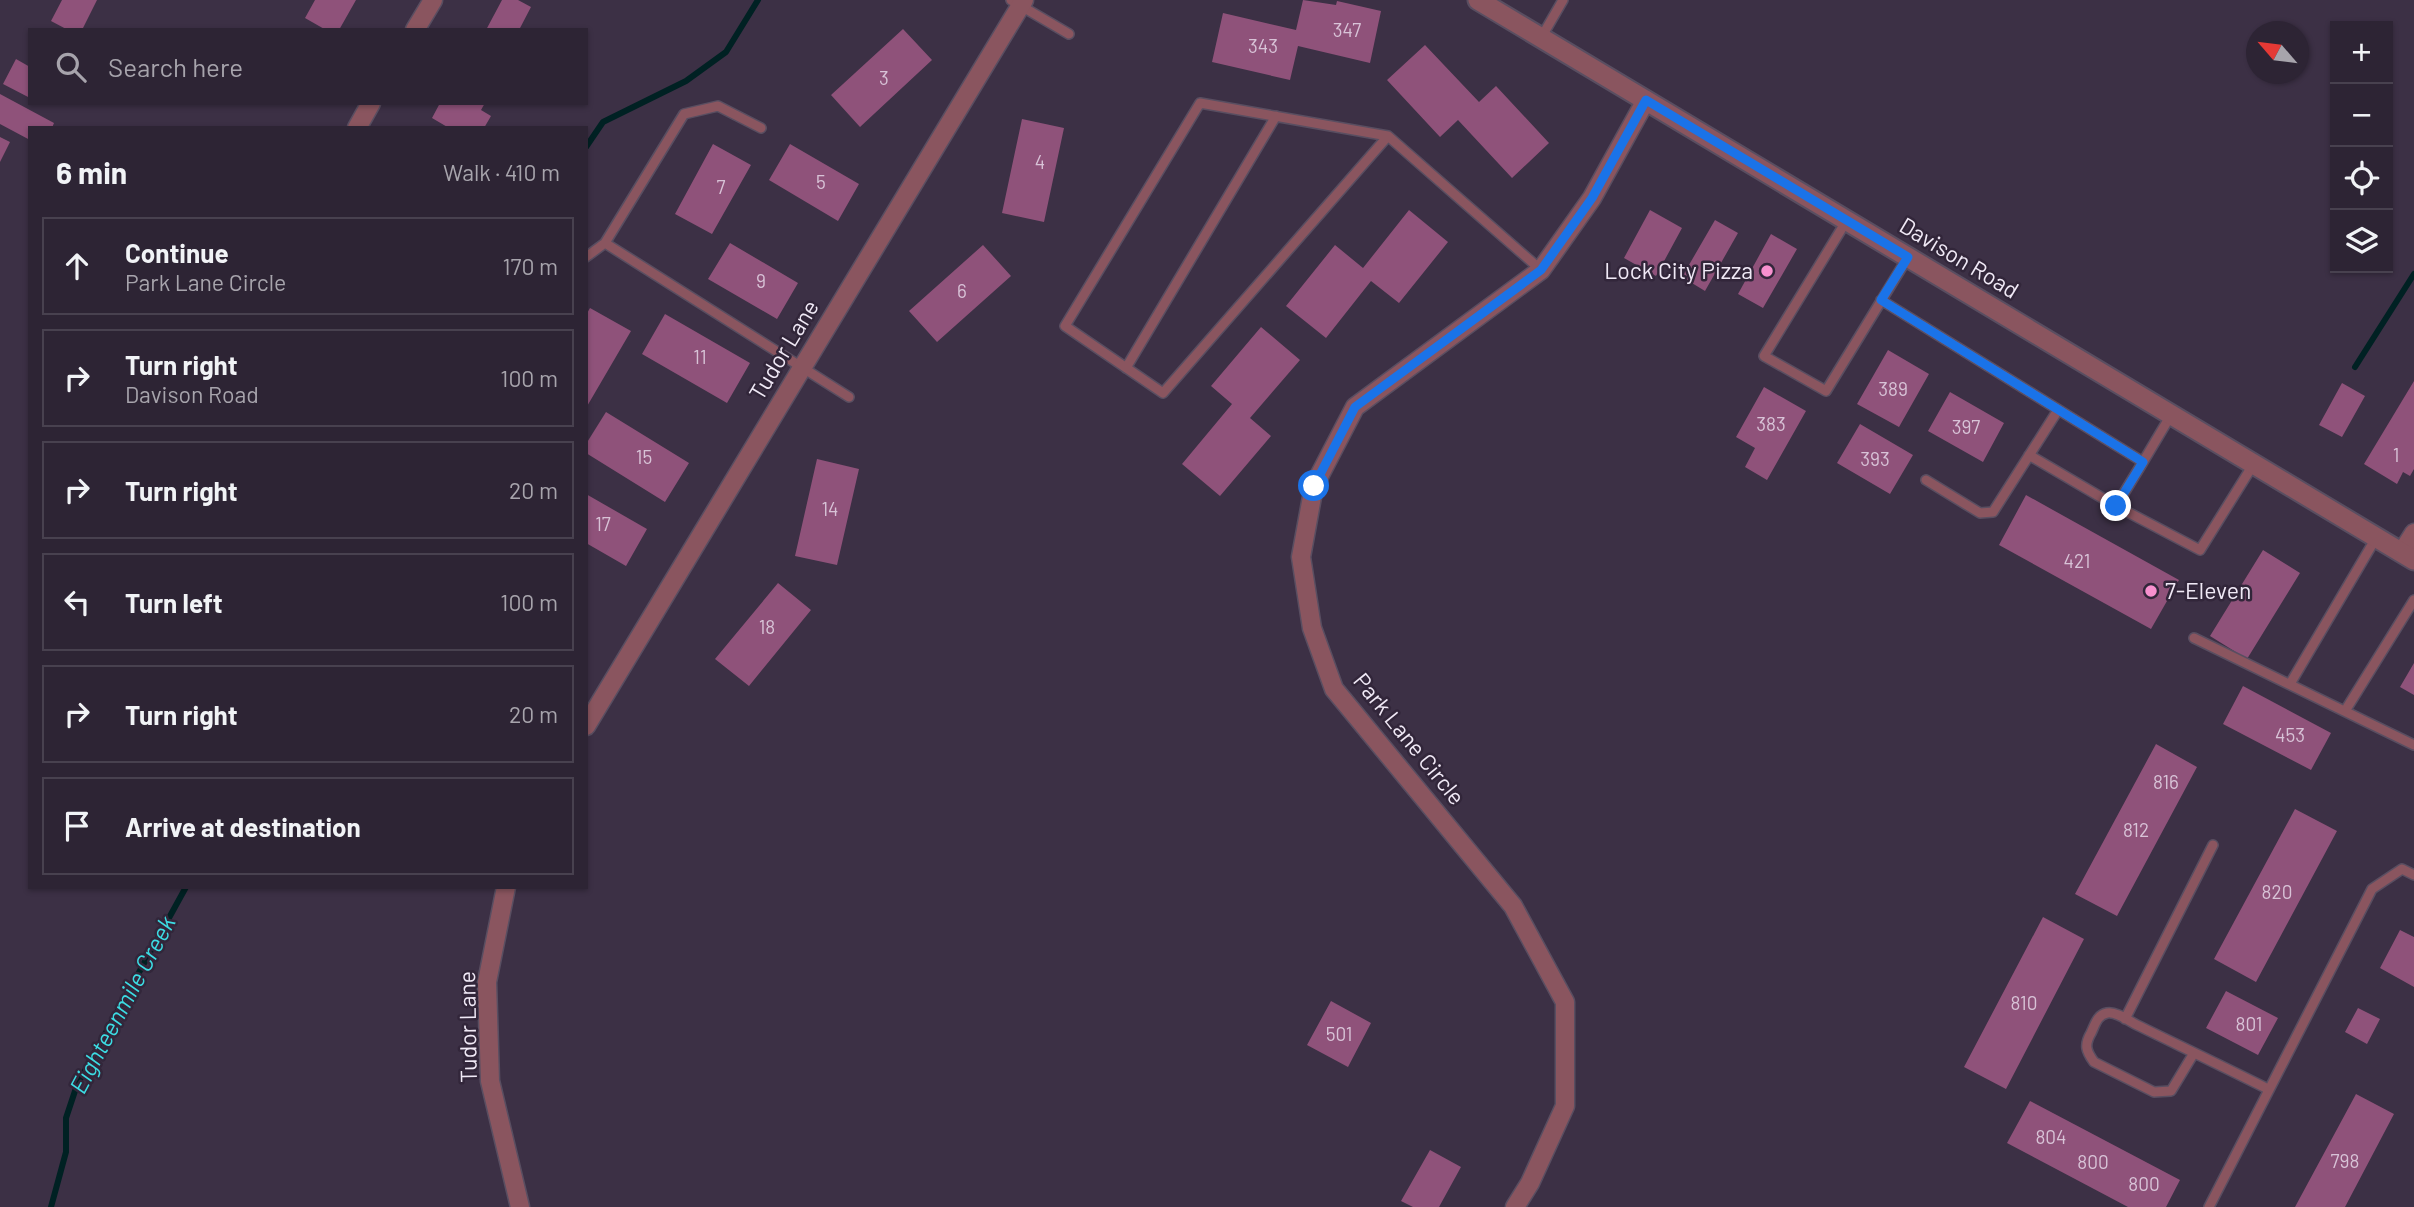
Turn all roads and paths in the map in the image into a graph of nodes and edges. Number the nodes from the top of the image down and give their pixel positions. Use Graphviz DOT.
graph roads {
  1 [pos="433,0"];
  2 [pos="1478,0"];
  3 [pos="1563,0"];
  4 [pos="1019,2"];
  5 [pos="416,28"];
  6 [pos="1069,34"];
  7 [pos="1541,38"];
  8 [pos="1646,100"];
  9 [pos="371,105"];
  10 [pos="1276,116"];
  11 [pos="358,126"];
  12 [pos="761,128"];
  13 [pos="1388,136"];
  14 [pos="1847,220"];
  15 [pos="605,243"];
  16 [pos="588,256"];
  17 [pos="1908,257"];
  18 [pos="1541,270"];
  19 [pos="1881,300"];
  20 [pos="803,367"];
  21 [pos="1126,368"];
  22 [pos="849,397"];
  23 [pos="2058,410"];
  24 [pos="2172,414"];
  25 [pos="2029,455"];
  26 [pos="2143,462"];
  27 [pos="2254,464"];
  28 [pos="1926,480"];
  29 [pos="2116,506"];
  30 [pos="2414,533"];
  31 [pos="2376,537"];
  32 [pos="2408,556"];
  33 [pos="2414,600"];
  34 [pos="2194,638"];
  35 [pos="2290,684"];
  36 [pos="2345,711"];
  37 [pos="588,723"];
  38 [pos="2414,745"];
  39 [pos="2213,845"];
  40 [pos="2414,875"];
  41 [pos="506,889"];
  42 [pos="2124,1019"];
  43 [pos="2194,1052"];
  44 [pos="2268,1089"];
  45 [pos="520,1207"];
  46 [pos="1515,1207"];
  47 [pos="2209,1207"];
  1 -- 5 [label="street"];
  2 -- 7 [label="street, Davison Road"];
  3 -- 7 [label="lane"];
  4 -- 6 [label="lane"];
  4 -- 20 [label="street, Tudor Lane"];
  7 -- 8 [label="street, Davison Road"];
  8 -- 14 [label="street, Davison Road"];
  8 -- 18 [label="street, Park Lane Circle"];
  9 -- 11 [label="street"];
  10 -- 13 [label="lane"];
  10 -- 21 [label="lane"];
  10 -- 21 [label="lane"];
  12 -- 15 [label="lane"];
  13 -- 18 [label="lane"];
  13 -- 21 [label="lane"];
  14 -- 17 [label="street, Davison Road"];
  14 -- 19 [label="lane"];
  15 -- 16 [label="lane"];
  15 -- 20 [label="lane"];
  17 -- 19 [label="lane"];
  17 -- 24 [label="street, Davison Road"];
  18 -- 46 [label="street, Park Lane Circle"];
  19 -- 23 [label="lane"];
  20 -- 22 [label="lane"];
  20 -- 37 [label="street, Tudor Lane"];
  23 -- 25 [label="lane"];
  23 -- 26 [label="lane"];
  24 -- 26 [label="lane"];
  24 -- 27 [label="street, Davison Road"];
  25 -- 28 [label="lane"];
  25 -- 29 [label="lane"];
  26 -- 29 [label="lane"];
  27 -- 29 [label="lane"];
  27 -- 31 [label="street, Davison Road"];
  30 -- 32 [label="street"];
  31 -- 32 [label="street, Davison Road"];
  31 -- 35 [label="lane"];
  33 -- 36 [label="lane"];
  34 -- 35 [label="lane"];
  35 -- 36 [label="lane"];
  36 -- 38 [label="lane"];
  39 -- 42 [label="lane"];
  40 -- 44 [label="lane"];
  41 -- 45 [label="street, Tudor Lane"];
  42 -- 43 [label="lane"];
  42 -- 43 [label="lane"];
  43 -- 44 [label="lane"];
  44 -- 47 [label="lane"];
}
